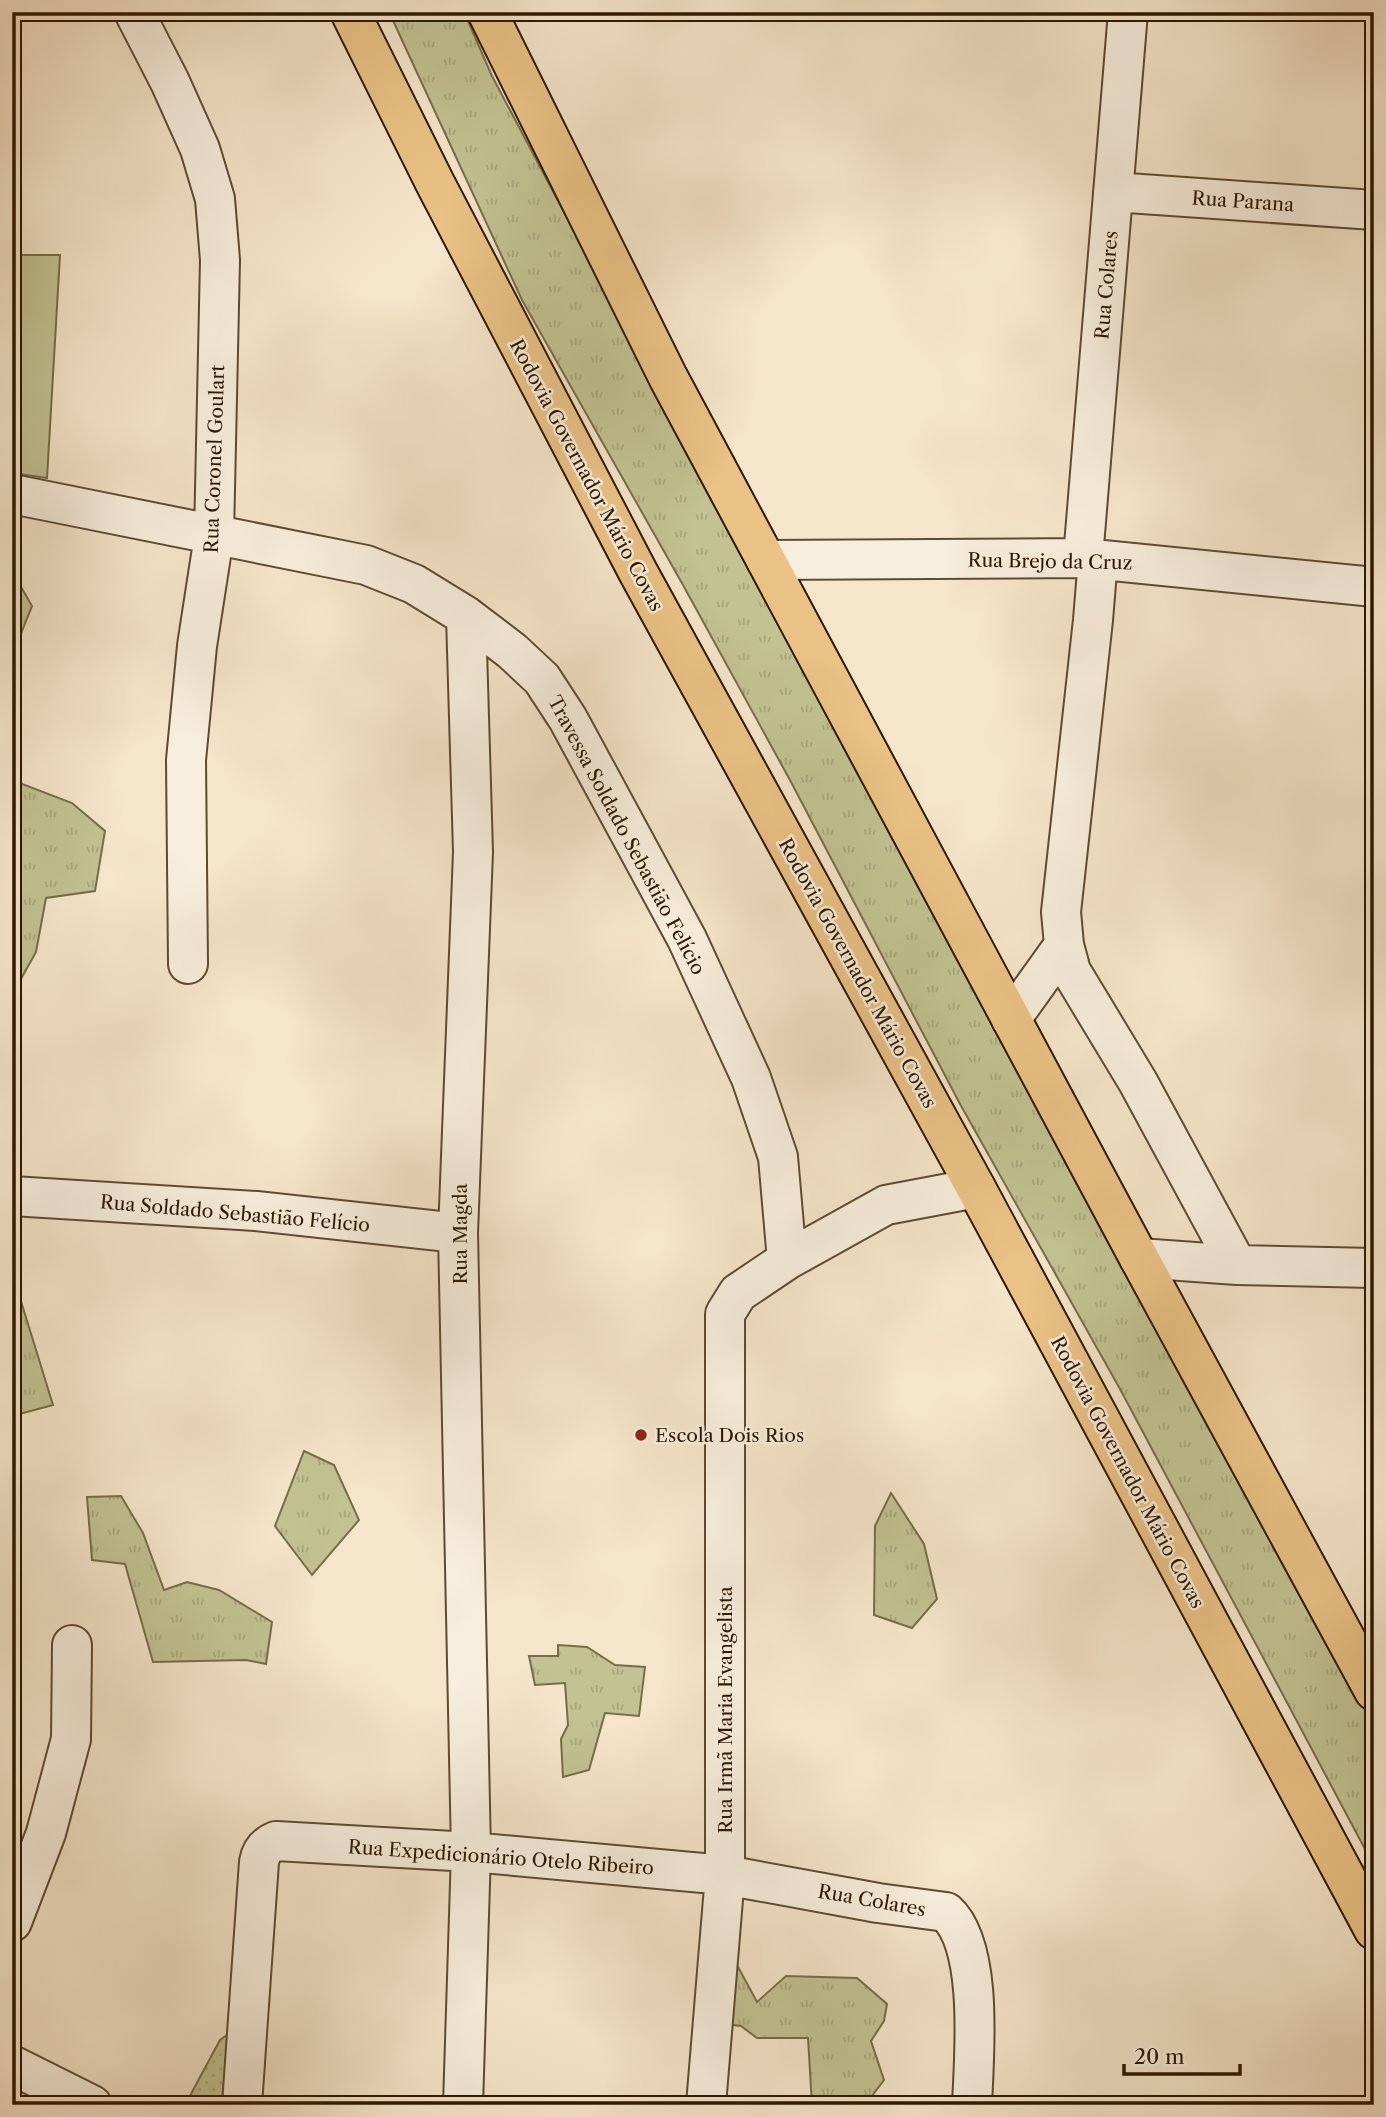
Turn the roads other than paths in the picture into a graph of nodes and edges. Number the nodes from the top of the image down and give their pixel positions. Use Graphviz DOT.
graph roads {
  1 [pos="134,12"];
  2 [pos="350,12"];
  3 [pos="487,12"];
  4 [pos="1128,12"];
  5 [pos="1113,192"];
  6 [pos="1374,210"];
  7 [pos="12,494"];
  8 [pos="214,536"];
  9 [pos="1091,559"];
  10 [pos="766,560"];
  11 [pos="1374,587"];
  12 [pos="466,616"];
  13 [pos="1064,945"];
  14 [pos="188,964"];
  15 [pos="1011,1019"];
  16 [pos="976,1188"];
  17 [pos="12,1196"];
  18 [pos="458,1233"];
  19 [pos="1139,1258"];
  20 [pos="787,1260"];
  21 [pos="1237,1265"];
  22 [pos="1374,1268"];
  23 [pos="72,1645"];
  24 [pos="1374,1691"];
  25 [pos="471,1853"];
  26 [pos="725,1875"];
  27 [pos="12,1922"];
  28 [pos="1374,1930"];
  29 [pos="12,2065"];
  30 [pos="92,2105"];
  31 [pos="242,2105"];
  32 [pos="463,2105"];
  33 [pos="706,2105"];
  34 [pos="972,2105"];
  1 -- 8 [label="street, Rua Coronel Goulart"];
  2 -- 16 [label="highway, Rodovia Governador Mário Covas"];
  3 -- 10 [label="highway"];
  4 -- 5 [label="street, Rua Colares"];
  5 -- 6 [label="street, Rua Parana"];
  5 -- 9 [label="street, Rua Colares"];
  7 -- 8 [label="street"];
  8 -- 12 [label="street, Travessa Soldado Sebastião Felício"];
  8 -- 14 [label="street, Rua Coronel Goulart"];
  9 -- 10 [label="street, Rua Brejo da Cruz"];
  9 -- 11 [label="street, Rua Brejo da Cruz"];
  9 -- 13 [label="street, Rua Colares"];
  10 -- 15 [label="highway"];
  12 -- 18 [label="street, Rua Magda"];
  12 -- 20 [label="street, Travessa Soldado Sebastião Felício"];
  13 -- 15 [label="street"];
  13 -- 21 [label="street, Rua Colares"];
  15 -- 19 [label="highway"];
  16 -- 20 [label="street"];
  16 -- 28 [label="highway, Rodovia Governador Mário Covas"];
  17 -- 18 [label="street, Rua Soldado Sebastião Felício"];
  18 -- 25 [label="street, Rua Magda"];
  19 -- 21 [label="street"];
  19 -- 24 [label="highway"];
  20 -- 26 [label="street, Rua Irmã Maria Evangelista"];
  21 -- 22 [label="street"];
  23 -- 27 [label="street"];
  25 -- 26 [label="street, Rua Expedicionário Otelo Ribeiro"];
  25 -- 31 [label="street, Rua Expedicionário Otelo Ribeiro"];
  25 -- 32 [label="street, Rua Magda"];
  26 -- 33 [label="street, Rua Irmã Maria Evangelista"];
  26 -- 34 [label="street, Rua Colares"];
  29 -- 30 [label="street"];
}
